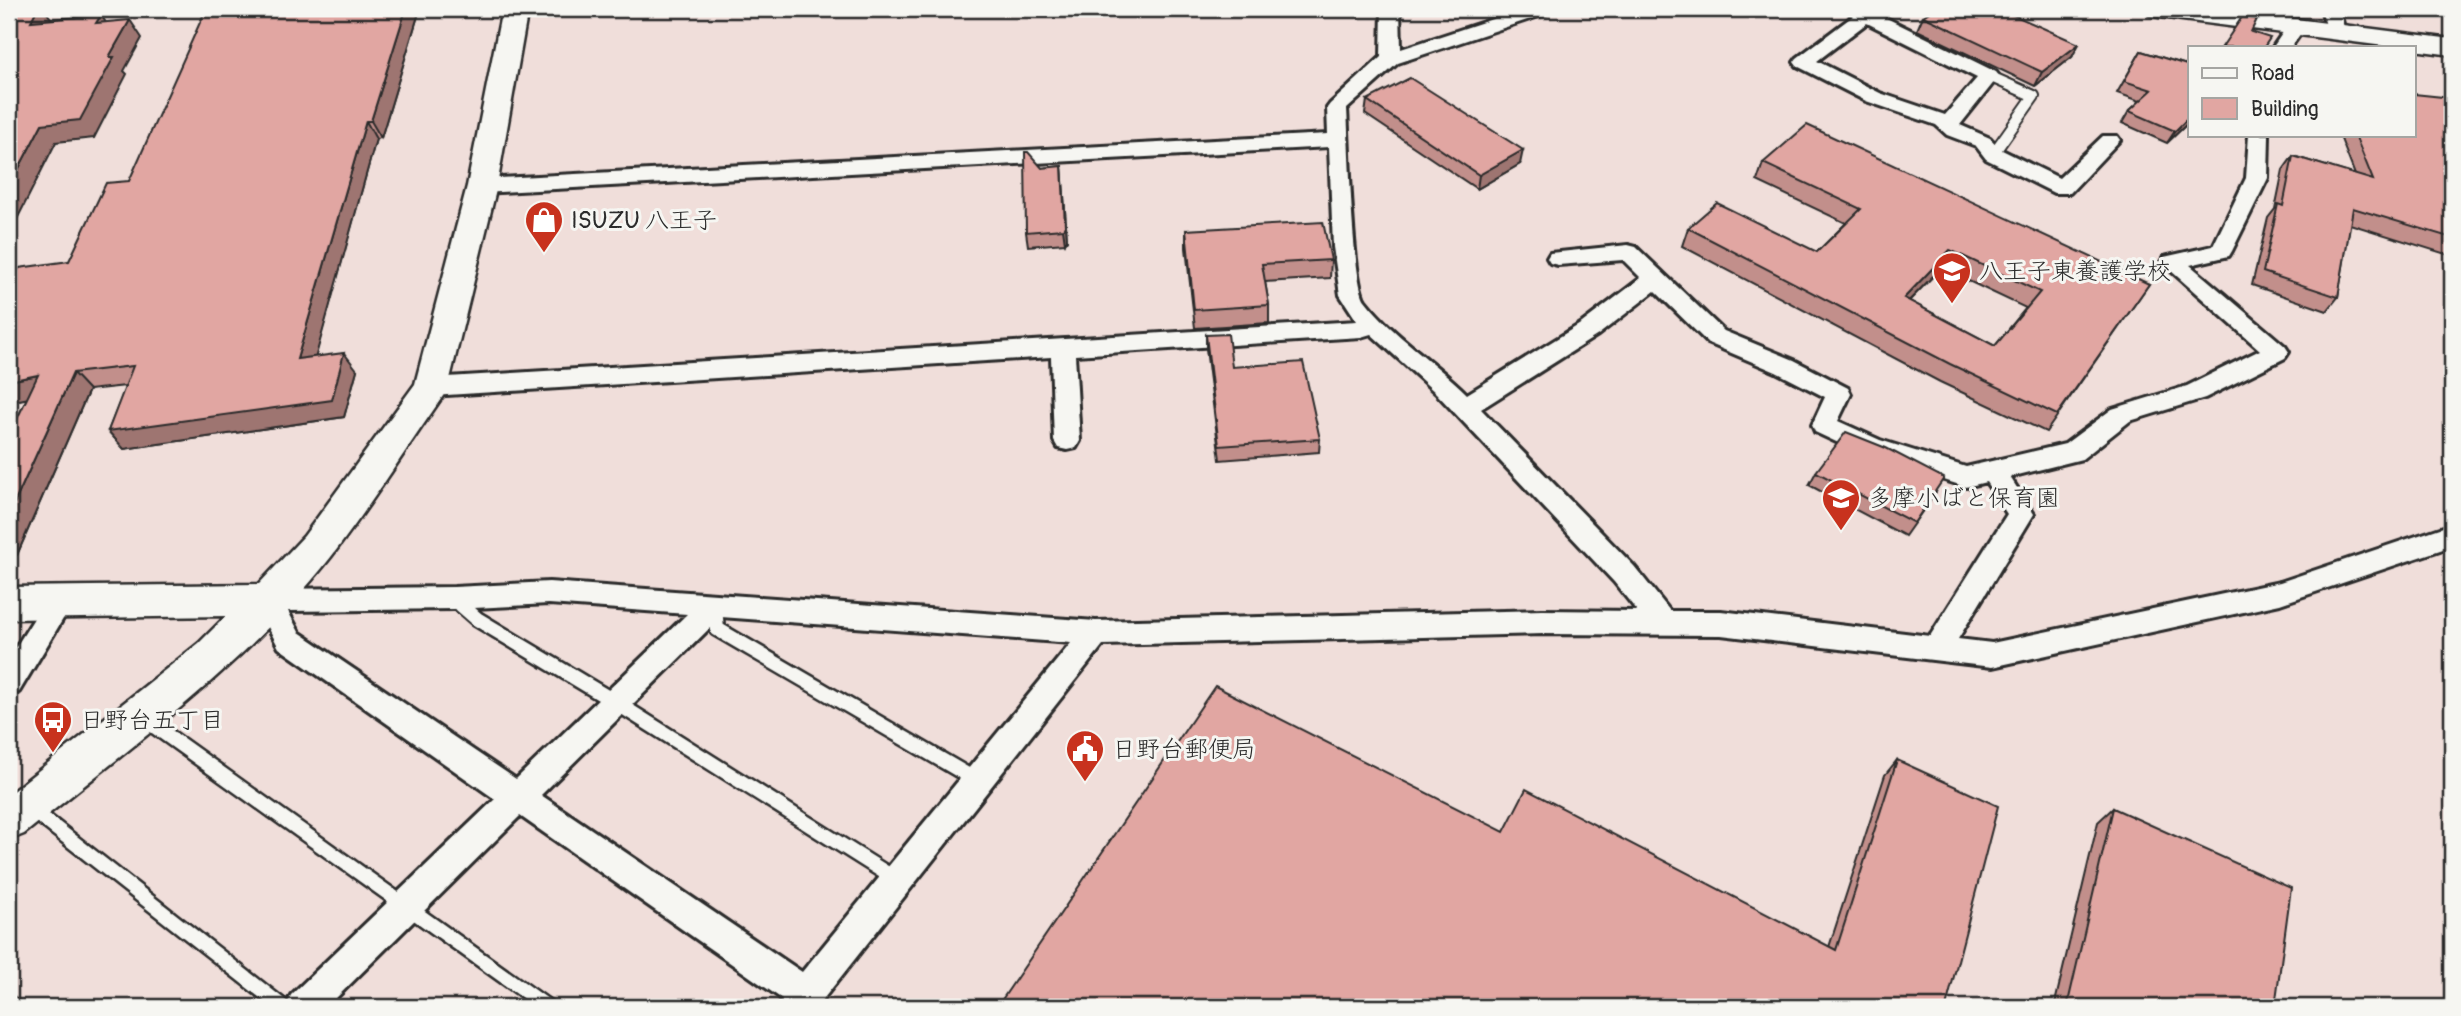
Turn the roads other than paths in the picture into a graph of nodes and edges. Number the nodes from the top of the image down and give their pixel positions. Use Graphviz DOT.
graph roads {
  1 [pos="515,9"];
  2 [pos="1391,9"];
  3 [pos="1541,9"];
  4 [pos="2159,9"];
  5 [pos="1859,12"];
  6 [pos="2333,20"];
  7 [pos="2290,37"];
  8 [pos="2452,47"];
  9 [pos="1391,60"];
  10 [pos="1989,76"];
  11 [pos="1943,121"];
  12 [pos="2259,136"];
  13 [pos="1337,140"];
  14 [pos="2110,140"];
  15 [pos="1993,154"];
  16 [pos="482,186"];
  17 [pos="1558,258"];
  18 [pos="1654,280"];
  19 [pos="1373,323"];
  20 [pos="1063,348"];
  21 [pos="431,387"];
  22 [pos="1464,408"];
  23 [pos="1067,441"];
  24 [pos="1992,471"];
  25 [pos="2452,535"];
  26 [pos="454,598"];
  27 [pos="268,600"];
  28 [pos="9,603"];
  29 [pos="58,604"];
  30 [pos="715,605"];
  31 [pos="1661,622"];
  32 [pos="1096,633"];
  33 [pos="1938,646"];
  34 [pos="9,683"];
  35 [pos="615,702"];
  36 [pos="140,716"];
  37 [pos="977,780"];
  38 [pos="517,798"];
  39 [pos="18,813"];
  40 [pos="897,880"];
  41 [pos="408,905"];
  42 [pos="801,1001"];
  43 [pos="9,1003"];
  44 [pos="14,1007"];
  45 [pos="283,1007"];
  46 [pos="303,1007"];
  47 [pos="547,1007"];
  1 -- 16 [label="street"];
  2 -- 9 [label="street"];
  3 -- 9 [label="street"];
  4 -- 7 [label="street"];
  5 -- 10 [label="street"];
  5 -- 11 [label="street"];
  6 -- 7 [label="street"];
  6 -- 8 [label="street"];
  9 -- 13 [label="street"];
  10 -- 11 [label="street"];
  10 -- 15 [label="lane"];
  11 -- 15 [label="street"];
  12 -- 24 [label="street"];
  13 -- 16 [label="street"];
  13 -- 19 [label="street"];
  14 -- 15 [label="street"];
  16 -- 21 [label="street"];
  17 -- 18 [label="street"];
  18 -- 22 [label="street"];
  18 -- 24 [label="street"];
  19 -- 20 [label="street"];
  19 -- 22 [label="street"];
  20 -- 21 [label="street"];
  20 -- 23 [label="street"];
  21 -- 27 [label="street"];
  22 -- 31 [label="street"];
  24 -- 33 [label="street"];
  25 -- 33 [label="street"];
  26 -- 27 [label="street"];
  26 -- 30 [label="street"];
  26 -- 35 [label="lane"];
  27 -- 29 [label="street"];
  27 -- 36 [label="street"];
  27 -- 38 [label="street"];
  28 -- 29 [label="street"];
  29 -- 34 [label="street"];
  30 -- 32 [label="street"];
  30 -- 35 [label="street"];
  30 -- 37 [label="lane"];
  31 -- 32 [label="street"];
  31 -- 33 [label="street"];
  32 -- 37 [label="street"];
  35 -- 38 [label="street"];
  35 -- 40 [label="lane"];
  36 -- 39 [label="street"];
  36 -- 41 [label="lane"];
  37 -- 40 [label="street"];
  38 -- 41 [label="street"];
  38 -- 42 [label="street"];
  39 -- 45 [label="lane"];
  40 -- 42 [label="street"];
  41 -- 46 [label="street"];
  41 -- 47 [label="lane"];
  43 -- 44 [label="lane"];
}
